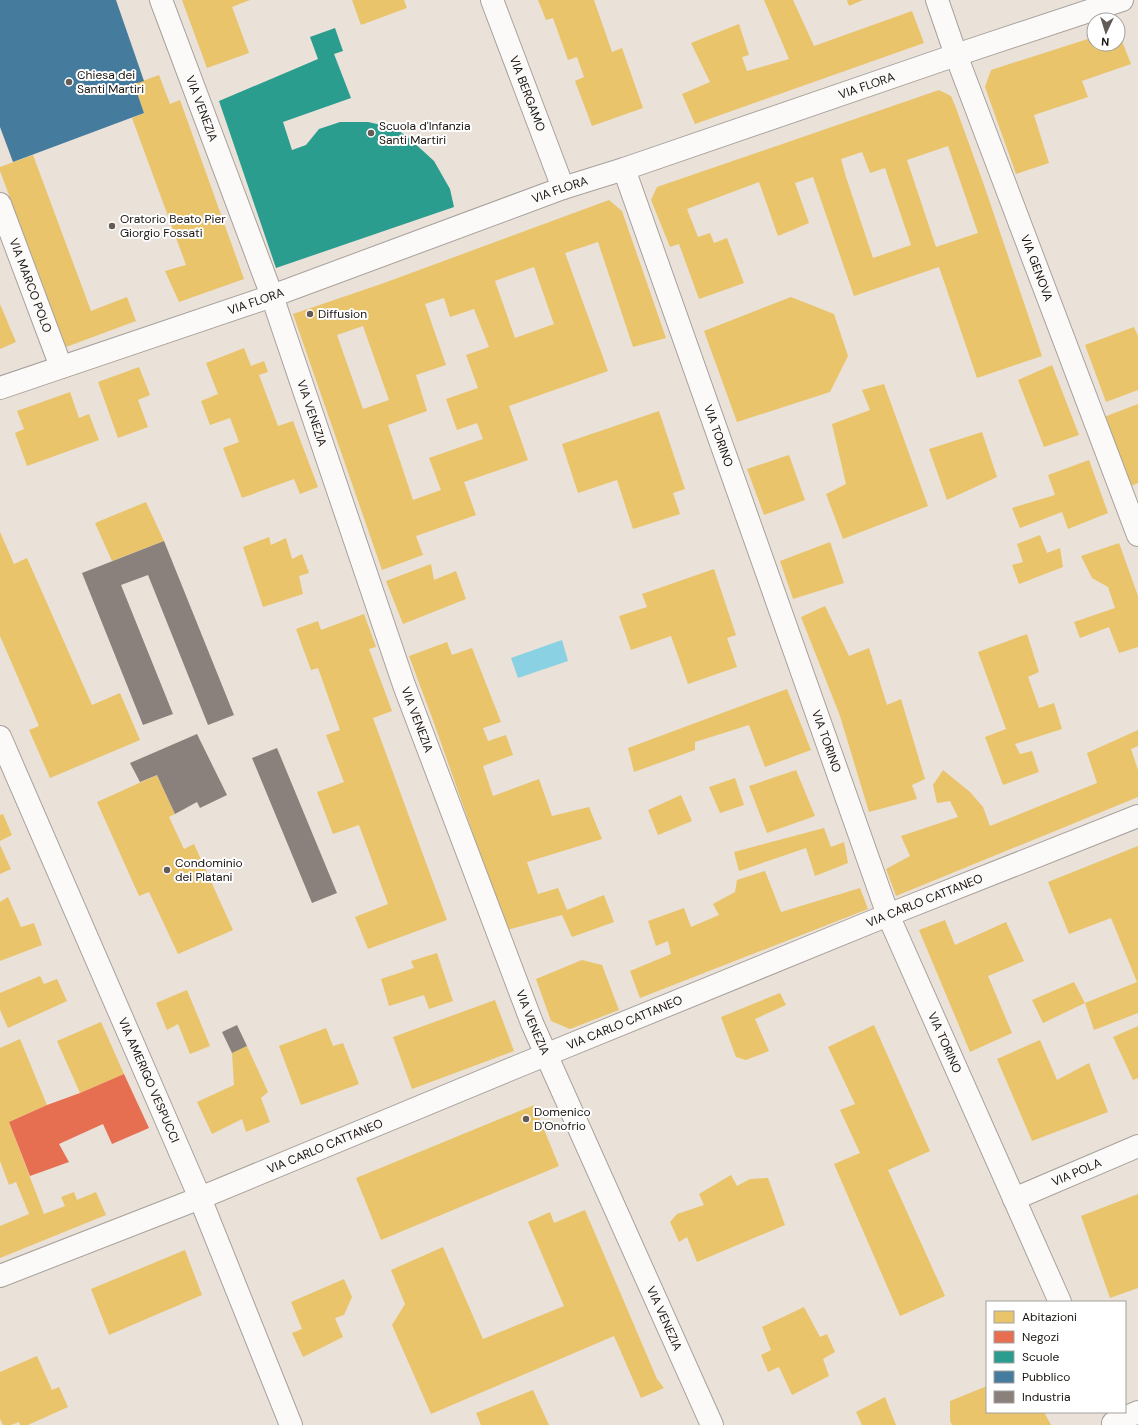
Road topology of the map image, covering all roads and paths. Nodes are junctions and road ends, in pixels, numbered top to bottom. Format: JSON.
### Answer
{"nodes":[{"id":1,"x":161,"y":0,"type":"edge"},
{"id":2,"x":492,"y":0,"type":"edge"},
{"id":3,"x":937,"y":0,"type":"edge"},
{"id":4,"x":1122,"y":0,"type":"edge"},
{"id":5,"x":956,"y":55,"type":"junction"},
{"id":6,"x":624,"y":169,"type":"junction"},
{"id":7,"x":563,"y":188,"type":"junction"},
{"id":8,"x":0,"y":204,"type":"edge"},
{"id":9,"x":272,"y":296,"type":"junction"},
{"id":10,"x":61,"y":367,"type":"junction"},
{"id":11,"x":0,"y":388,"type":"edge"},
{"id":12,"x":1138,"y":535,"type":"edge"},
{"id":13,"x":0,"y":738,"type":"edge"},
{"id":14,"x":1138,"y":816,"type":"edge"},
{"id":15,"x":888,"y":915,"type":"junction"},
{"id":16,"x":546,"y":1055,"type":"junction"},
{"id":17,"x":1138,"y":1146,"type":"edge"},
{"id":18,"x":200,"y":1198,"type":"junction"},
{"id":19,"x":1014,"y":1198,"type":"junction"},
{"id":20,"x":0,"y":1276,"type":"edge"},
{"id":21,"x":1060,"y":1301,"type":"edge"},
{"id":22,"x":1138,"y":1412,"type":"edge"},
{"id":23,"x":1111,"y":1420,"type":"edge"},
{"id":24,"x":291,"y":1425,"type":"edge"},
{"id":25,"x":712,"y":1425,"type":"edge"}],
"edges":[{"from":1,"to":9,"type":"street","name":"VIA VENEZIA"},
{"from":2,"to":7,"type":"street","name":"VIA BERGAMO"},
{"from":3,"to":5,"type":"street","name":"VIA GENOVA"},
{"from":4,"to":5,"type":"street","name":"VIA FLORA"},
{"from":5,"to":6,"type":"street","name":"VIA FLORA"},
{"from":5,"to":12,"type":"street","name":"VIA GENOVA"},
{"from":6,"to":7,"type":"street","name":"VIA FLORA"},
{"from":6,"to":15,"type":"street","name":"VIA TORINO"},
{"from":7,"to":9,"type":"street","name":"VIA FLORA"},
{"from":8,"to":10,"type":"street","name":"VIA MARCO POLO"},
{"from":9,"to":10,"type":"street","name":"VIA FLORA"},
{"from":9,"to":16,"type":"street","name":"VIA VENEZIA"},
{"from":10,"to":11,"type":"street","name":"VIA FLORA"},
{"from":13,"to":18,"type":"street","name":"VIA AMERIGO VESPUCCI"},
{"from":14,"to":15,"type":"street","name":"VIA CARLO CATTANEO"},
{"from":15,"to":16,"type":"street","name":"VIA CARLO CATTANEO"},
{"from":15,"to":19,"type":"street","name":"VIA TORINO"},
{"from":16,"to":18,"type":"street","name":"VIA CARLO CATTANEO"},
{"from":16,"to":25,"type":"street","name":"VIA VENEZIA"},
{"from":17,"to":19,"type":"street","name":"VIA POLA"},
{"from":18,"to":20,"type":"street","name":"VIA CARLO CATTANEO"},
{"from":18,"to":24,"type":"street","name":"VIA AMERIGO VESPUCCI"},
{"from":19,"to":21,"type":"street","name":"VIA TORINO"},
{"from":22,"to":23,"type":"street"}]}
